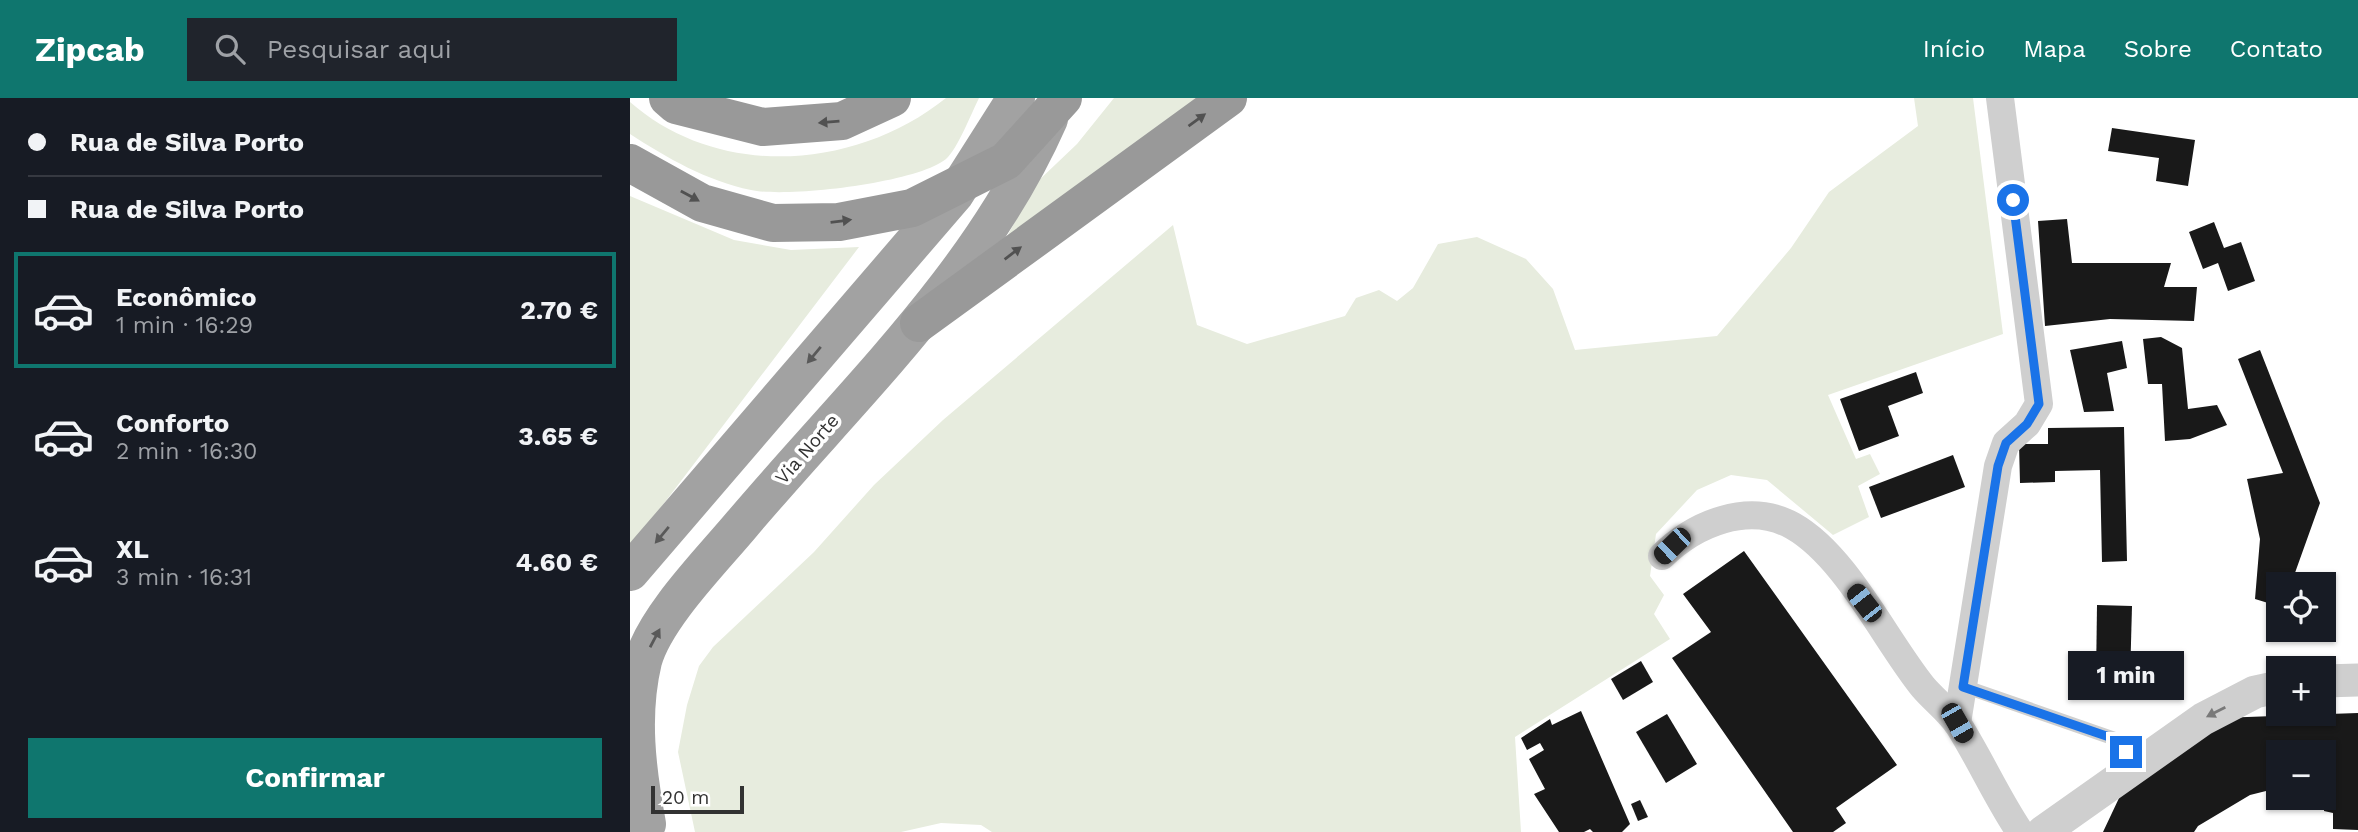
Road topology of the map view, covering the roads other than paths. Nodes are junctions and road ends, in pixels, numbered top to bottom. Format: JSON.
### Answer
{"nodes":[{"id":1,"x":668,"y":98,"type":"edge"},
{"id":2,"x":892,"y":98,"type":"edge"},
{"id":3,"x":1016,"y":98,"type":"edge"},
{"id":4,"x":1058,"y":98,"type":"edge"},
{"id":5,"x":1063,"y":98,"type":"edge"},
{"id":6,"x":1228,"y":98,"type":"edge"},
{"id":7,"x":2000,"y":98,"type":"edge"},
{"id":8,"x":630,"y":163,"type":"edge"},
{"id":9,"x":919,"y":323,"type":"junction"},
{"id":10,"x":1662,"y":556,"type":"dead end"},
{"id":11,"x":630,"y":572,"type":"edge"},
{"id":12,"x":2358,"y":680,"type":"edge"},
{"id":13,"x":2336,"y":681,"type":"edge"},
{"id":14,"x":1963,"y":687,"type":"junction"},
{"id":15,"x":2266,"y":690,"type":"edge"},
{"id":16,"x":1957,"y":723,"type":"junction"},
{"id":17,"x":2137,"y":766,"type":"junction"},
{"id":18,"x":647,"y":824,"type":"dead end"},
{"id":19,"x":2020,"y":832,"type":"edge"},
{"id":20,"x":2043,"y":832,"type":"edge"}],
"edges":[{"from":2,"to":1,"type":"highway","one_way":true},
{"from":3,"to":11,"type":"highway","one_way":true},
{"from":4,"to":9,"type":"highway","name":"Via Norte"},
{"from":8,"to":5,"type":"highway","one_way":true},
{"from":9,"to":6,"type":"highway","one_way":true},
{"from":7,"to":14,"type":"street"},
{"from":18,"to":9,"type":"highway","name":"Via Norte","one_way":true},
{"from":10,"to":16,"type":"street"},
{"from":12,"to":13,"type":"street"},
{"from":14,"to":16,"type":"street"},
{"from":14,"to":17,"type":"lane"},
{"from":15,"to":17,"type":"street","one_way":true},
{"from":16,"to":19,"type":"street"},
{"from":17,"to":20,"type":"street"}]}
